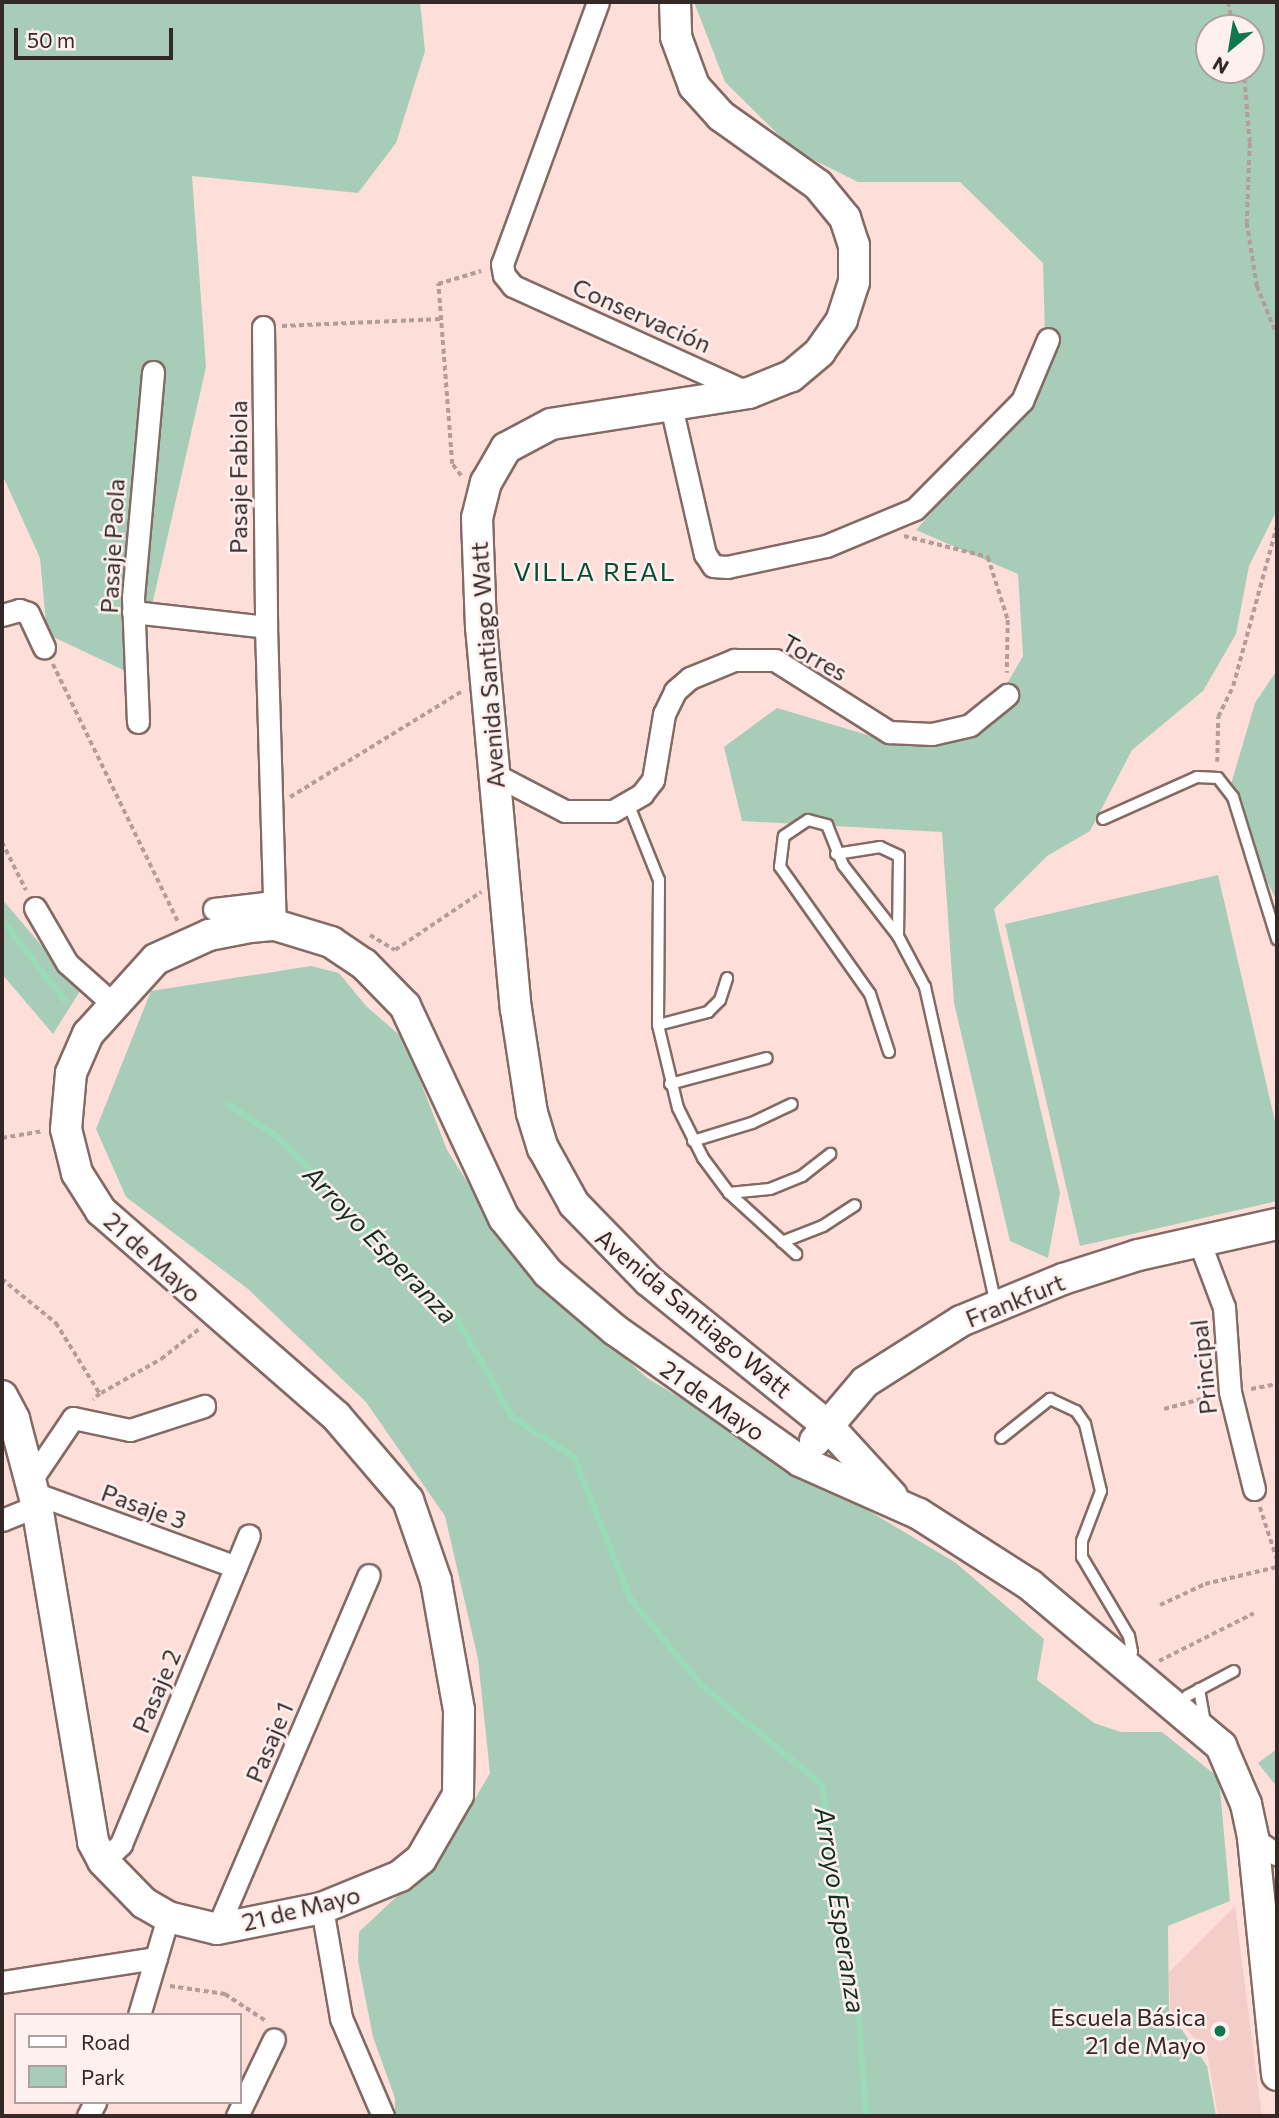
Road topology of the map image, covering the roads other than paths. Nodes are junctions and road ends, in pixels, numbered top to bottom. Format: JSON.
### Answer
{"nodes":[{"id":1,"x":598,"y":2,"type":"edge"},
{"id":2,"x":675,"y":2,"type":"edge"},
{"id":3,"x":263,"y":327,"type":"road end"},
{"id":4,"x":1048,"y":339,"type":"dead end"},
{"id":5,"x":153,"y":372,"type":"dead end"},
{"id":6,"x":749,"y":393,"type":"junction"},
{"id":7,"x":671,"y":406,"type":"junction"},
{"id":8,"x":133,"y":612,"type":"junction"},
{"id":9,"x":2,"y":615,"type":"edge"},
{"id":10,"x":266,"y":627,"type":"junction"},
{"id":11,"x":44,"y":647,"type":"road end"},
{"id":12,"x":1007,"y":695,"type":"road end"},
{"id":13,"x":138,"y":722,"type":"dead end"},
{"id":14,"x":494,"y":774,"type":"junction"},
{"id":15,"x":543,"y":803,"type":"junction"},
{"id":16,"x":628,"y":803,"type":"junction"},
{"id":17,"x":498,"y":809,"type":"junction"},
{"id":18,"x":1103,"y":819,"type":"dead end"},
{"id":19,"x":836,"y":854,"type":"junction"},
{"id":20,"x":34,"y":908,"type":"road end"},
{"id":21,"x":214,"y":909,"type":"dead end"},
{"id":22,"x":274,"y":914,"type":"junction"},
{"id":23,"x":898,"y":936,"type":"junction"},
{"id":24,"x":1277,"y":939,"type":"edge"},
{"id":25,"x":727,"y":978,"type":"dead end"},
{"id":26,"x":113,"y":1003,"type":"junction"},
{"id":27,"x":658,"y":1025,"type":"junction"},
{"id":28,"x":889,"y":1052,"type":"dead end"},
{"id":29,"x":767,"y":1058,"type":"dead end"},
{"id":30,"x":670,"y":1084,"type":"junction"},
{"id":31,"x":792,"y":1104,"type":"dead end"},
{"id":32,"x":694,"y":1141,"type":"junction"},
{"id":33,"x":830,"y":1154,"type":"dead end"},
{"id":34,"x":729,"y":1194,"type":"junction"},
{"id":35,"x":855,"y":1205,"type":"dead end"},
{"id":36,"x":1277,"y":1224,"type":"edge"},
{"id":37,"x":1199,"y":1241,"type":"junction"},
{"id":38,"x":782,"y":1242,"type":"junction"},
{"id":39,"x":796,"y":1254,"type":"dead end"},
{"id":40,"x":996,"y":1305,"type":"junction"},
{"id":41,"x":204,"y":1406,"type":"dead end"},
{"id":42,"x":6,"y":1414,"type":"edge"},
{"id":43,"x":827,"y":1424,"type":"junction"},
{"id":44,"x":1001,"y":1438,"type":"dead end"},
{"id":45,"x":800,"y":1461,"type":"junction"},
{"id":46,"x":1254,"y":1489,"type":"road end"},
{"id":47,"x":34,"y":1493,"type":"junction"},
{"id":48,"x":898,"y":1504,"type":"junction"},
{"id":49,"x":2,"y":1520,"type":"edge"},
{"id":50,"x":249,"y":1535,"type":"dead end"},
{"id":51,"x":236,"y":1567,"type":"junction"},
{"id":52,"x":369,"y":1575,"type":"dead end"},
{"id":53,"x":1131,"y":1670,"type":"junction"},
{"id":54,"x":1234,"y":1671,"type":"dead end"},
{"id":55,"x":1199,"y":1689,"type":"junction"},
{"id":56,"x":1187,"y":1696,"type":"dead end"},
{"id":57,"x":1205,"y":1730,"type":"junction"},
{"id":58,"x":1265,"y":1846,"type":"edge"},
{"id":59,"x":103,"y":1861,"type":"junction"},
{"id":60,"x":322,"y":1908,"type":"junction"},
{"id":61,"x":168,"y":1917,"type":"junction"},
{"id":62,"x":217,"y":1929,"type":"junction"},
{"id":63,"x":156,"y":1958,"type":"junction"},
{"id":64,"x":2,"y":1982,"type":"edge"},
{"id":65,"x":140,"y":2013,"type":"edge"},
{"id":66,"x":1275,"y":2023,"type":"edge"},
{"id":67,"x":274,"y":2039,"type":"road end"},
{"id":68,"x":1277,"y":2075,"type":"edge"},
{"id":69,"x":237,"y":2116,"type":"edge"},
{"id":70,"x":383,"y":2116,"type":"edge"}],
"edges":[{"from":1,"to":6,"type":"street","name":"Conservación"},
{"from":2,"to":6,"type":"street","name":"Avenida Santiago Watt"},
{"from":3,"to":10,"type":"street","name":"Pasaje Fabiola"},
{"from":4,"to":7,"type":"street"},
{"from":5,"to":8,"type":"street","name":"Pasaje Paola"},
{"from":6,"to":7,"type":"street","name":"Avenida Santiago Watt"},
{"from":7,"to":14,"type":"street","name":"Avenida Santiago Watt"},
{"from":8,"to":10,"type":"street"},
{"from":8,"to":13,"type":"street","name":"Pasaje Paola"},
{"from":9,"to":11,"type":"street"},
{"from":10,"to":22,"type":"street","name":"Pasaje Fabiola"},
{"from":12,"to":16,"type":"street","name":"Torres"},
{"from":14,"to":15,"type":"street","name":"Torres"},
{"from":14,"to":17,"type":"street","name":"Avenida Santiago Watt"},
{"from":15,"to":16,"type":"street","name":"Torres"},
{"from":15,"to":17,"type":"street","name":"Torres"},
{"from":16,"to":27,"type":"lane"},
{"from":17,"to":43,"type":"street","name":"Avenida Santiago Watt"},
{"from":18,"to":24,"type":"lane"},
{"from":19,"to":23,"type":"lane"},
{"from":19,"to":23,"type":"lane"},
{"from":19,"to":28,"type":"lane"},
{"from":20,"to":26,"type":"street"},
{"from":21,"to":22,"type":"street","name":"21 de Mayo"},
{"from":22,"to":26,"type":"street","name":"21 de Mayo"},
{"from":22,"to":45,"type":"street","name":"21 de Mayo"},
{"from":23,"to":40,"type":"lane"},
{"from":25,"to":27,"type":"lane"},
{"from":26,"to":60,"type":"street","name":"21 de Mayo"},
{"from":27,"to":30,"type":"lane"},
{"from":29,"to":30,"type":"lane"},
{"from":30,"to":32,"type":"lane"},
{"from":31,"to":32,"type":"lane"},
{"from":32,"to":34,"type":"lane"},
{"from":33,"to":34,"type":"lane"},
{"from":34,"to":38,"type":"lane"},
{"from":35,"to":38,"type":"lane"},
{"from":36,"to":37,"type":"street","name":"Frankfurt"},
{"from":37,"to":40,"type":"street","name":"Frankfurt"},
{"from":37,"to":46,"type":"street","name":"Principal"},
{"from":38,"to":39,"type":"lane"},
{"from":40,"to":43,"type":"street","name":"Frankfurt"},
{"from":41,"to":47,"type":"street"},
{"from":42,"to":47,"type":"street","name":"21 de Mayo"},
{"from":43,"to":45,"type":"street","name":"Frankfurt"},
{"from":43,"to":48,"type":"street","name":"Avenida Santiago Watt"},
{"from":44,"to":53,"type":"lane"},
{"from":45,"to":48,"type":"street","name":"21 de Mayo"},
{"from":47,"to":49,"type":"street"},
{"from":47,"to":51,"type":"street","name":"Pasaje 3"},
{"from":47,"to":59,"type":"street","name":"21 de Mayo"},
{"from":48,"to":53,"type":"street","name":"21 de Mayo"},
{"from":50,"to":51,"type":"street","name":"Pasaje 2"},
{"from":51,"to":59,"type":"street","name":"Pasaje 2"},
{"from":52,"to":62,"type":"street","name":"Pasaje 1"},
{"from":53,"to":57,"type":"street","name":"21 de Mayo"},
{"from":54,"to":55,"type":"lane"},
{"from":55,"to":56,"type":"lane"},
{"from":55,"to":57,"type":"lane"},
{"from":57,"to":58,"type":"street","name":"21 de Mayo"},
{"from":58,"to":66,"type":"street","name":"21 de Mayo"},
{"from":59,"to":61,"type":"street","name":"21 de Mayo"},
{"from":60,"to":62,"type":"street","name":"21 de Mayo"},
{"from":60,"to":70,"type":"street"},
{"from":61,"to":62,"type":"street","name":"21 de Mayo"},
{"from":61,"to":63,"type":"street"},
{"from":63,"to":64,"type":"street"},
{"from":63,"to":65,"type":"street"},
{"from":66,"to":68,"type":"street","name":"21 de Mayo"},
{"from":67,"to":69,"type":"street"}]}
